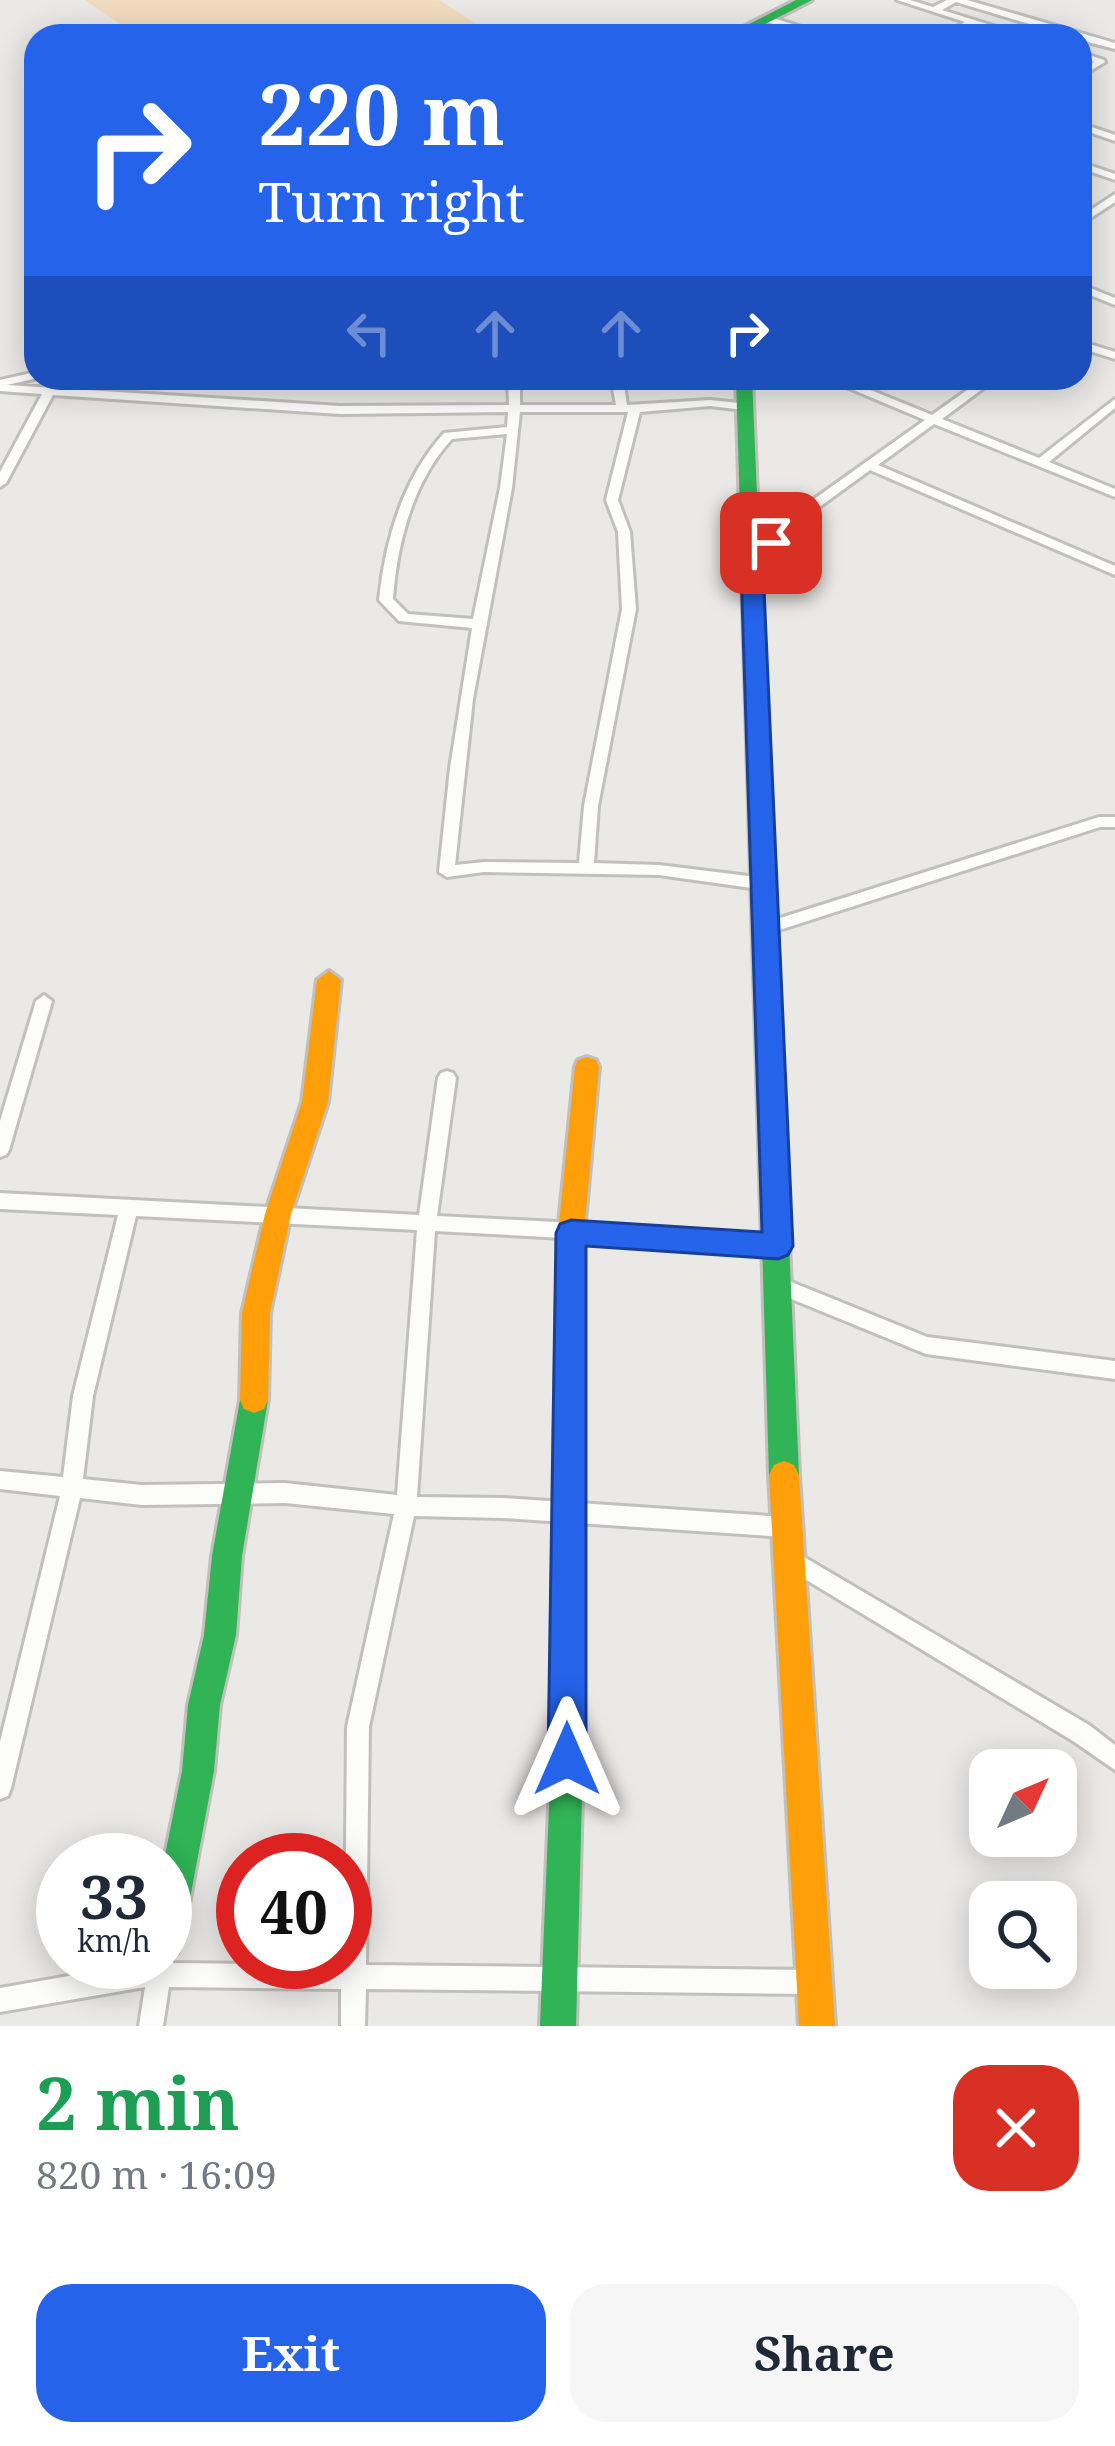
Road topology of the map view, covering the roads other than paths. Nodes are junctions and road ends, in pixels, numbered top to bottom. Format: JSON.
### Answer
{"nodes":[{"id":1,"x":805,"y":0,"type":"edge"},
{"id":2,"x":901,"y":0,"type":"edge"},
{"id":3,"x":956,"y":0,"type":"edge"},
{"id":4,"x":934,"y":10,"type":"junction"},
{"id":5,"x":767,"y":19,"type":"junction"},
{"id":6,"x":974,"y":21,"type":"junction"},
{"id":7,"x":757,"y":24,"type":"edge"},
{"id":8,"x":783,"y":24,"type":"edge"},
{"id":9,"x":968,"y":24,"type":"edge"},
{"id":10,"x":984,"y":24,"type":"edge"},
{"id":11,"x":1038,"y":24,"type":"edge"},
{"id":12,"x":33,"y":390,"type":"edge"},
{"id":13,"x":515,"y":390,"type":"edge"},
{"id":14,"x":621,"y":390,"type":"edge"},
{"id":15,"x":744,"y":390,"type":"edge"},
{"id":16,"x":859,"y":390,"type":"edge"},
{"id":17,"x":975,"y":390,"type":"edge"},
{"id":18,"x":49,"y":392,"type":"junction"},
{"id":19,"x":1115,"y":402,"type":"edge"},
{"id":20,"x":745,"y":406,"type":"junction"},
{"id":21,"x":628,"y":408,"type":"junction"},
{"id":22,"x":516,"y":409,"type":"junction"},
{"id":23,"x":1100,"y":415,"type":"junction"},
{"id":24,"x":1115,"y":420,"type":"edge"},
{"id":25,"x":932,"y":422,"type":"junction"},
{"id":26,"x":513,"y":430,"type":"junction"},
{"id":27,"x":1041,"y":462,"type":"junction"},
{"id":28,"x":871,"y":466,"type":"junction"},
{"id":29,"x":0,"y":483,"type":"edge"},
{"id":30,"x":1115,"y":493,"type":"edge"},
{"id":31,"x":752,"y":566,"type":"junction"},
{"id":32,"x":1115,"y":571,"type":"edge"},
{"id":33,"x":479,"y":624,"type":"junction"},
{"id":34,"x":1115,"y":822,"type":"edge"},
{"id":35,"x":586,"y":870,"type":"junction"},
{"id":36,"x":766,"y":884,"type":"junction"},
{"id":37,"x":767,"y":928,"type":"junction"},
{"id":38,"x":329,"y":980,"type":"dead end"},
{"id":39,"x":44,"y":1001,"type":"dead end"},
{"id":40,"x":587,"y":1067,"type":"dead end"},
{"id":41,"x":447,"y":1078,"type":"dead end"},
{"id":42,"x":0,"y":1150,"type":"edge"},
{"id":43,"x":0,"y":1201,"type":"edge"},
{"id":44,"x":129,"y":1208,"type":"junction"},
{"id":45,"x":278,"y":1214,"type":"junction"},
{"id":46,"x":427,"y":1222,"type":"junction"},
{"id":47,"x":571,"y":1233,"type":"junction"},
{"id":48,"x":778,"y":1246,"type":"junction"},
{"id":49,"x":778,"y":1285,"type":"junction"},
{"id":50,"x":1115,"y":1370,"type":"edge"},
{"id":51,"x":0,"y":1480,"type":"edge"},
{"id":52,"x":72,"y":1489,"type":"junction"},
{"id":53,"x":237,"y":1494,"type":"junction"},
{"id":54,"x":406,"y":1507,"type":"junction"},
{"id":55,"x":567,"y":1513,"type":"junction"},
{"id":56,"x":786,"y":1527,"type":"junction"},
{"id":57,"x":787,"y":1557,"type":"junction"},
{"id":58,"x":1115,"y":1759,"type":"edge"},
{"id":59,"x":0,"y":1788,"type":"edge"},
{"id":60,"x":186,"y":1833,"type":"edge"},
{"id":61,"x":358,"y":1833,"type":"edge"},
{"id":62,"x":372,"y":1976,"type":"edge"},
{"id":63,"x":560,"y":1980,"type":"junction"},
{"id":64,"x":814,"y":1982,"type":"junction"},
{"id":65,"x":57,"y":1989,"type":"edge"},
{"id":66,"x":157,"y":1989,"type":"edge"},
{"id":67,"x":356,"y":1989,"type":"edge"},
{"id":68,"x":0,"y":2000,"type":"edge"},
{"id":69,"x":152,"y":2026,"type":"edge"},
{"id":70,"x":353,"y":2026,"type":"edge"},
{"id":71,"x":558,"y":2026,"type":"edge"},
{"id":72,"x":817,"y":2026,"type":"edge"}],
"edges":[{"from":1,"to":5,"type":"street"},
{"from":2,"to":4,"type":"street"},
{"from":3,"to":4,"type":"street"},
{"from":3,"to":11,"type":"street"},
{"from":4,"to":6,"type":"street"},
{"from":5,"to":7,"type":"street"},
{"from":5,"to":8,"type":"street"},
{"from":6,"to":9,"type":"street"},
{"from":6,"to":10,"type":"street"},
{"from":12,"to":18,"type":"street"},
{"from":13,"to":22,"type":"street"},
{"from":14,"to":21,"type":"street"},
{"from":15,"to":20,"type":"street"},
{"from":16,"to":25,"type":"street"},
{"from":17,"to":25,"type":"street"},
{"from":18,"to":22,"type":"street"},
{"from":18,"to":29,"type":"street"},
{"from":19,"to":23,"type":"street"},
{"from":20,"to":21,"type":"street"},
{"from":20,"to":31,"type":"street"},
{"from":21,"to":22,"type":"street"},
{"from":21,"to":35,"type":"street"},
{"from":22,"to":26,"type":"street"},
{"from":23,"to":24,"type":"street"},
{"from":23,"to":27,"type":"street"},
{"from":25,"to":27,"type":"street"},
{"from":25,"to":28,"type":"street"},
{"from":26,"to":33,"type":"street"},
{"from":26,"to":33,"type":"street"},
{"from":27,"to":30,"type":"street"},
{"from":28,"to":31,"type":"street"},
{"from":28,"to":32,"type":"street"},
{"from":31,"to":36,"type":"street"},
{"from":33,"to":35,"type":"street"},
{"from":34,"to":37,"type":"street"},
{"from":35,"to":36,"type":"street"},
{"from":36,"to":37,"type":"street"},
{"from":37,"to":48,"type":"street"},
{"from":38,"to":45,"type":"street"},
{"from":39,"to":42,"type":"street"},
{"from":40,"to":47,"type":"street"},
{"from":41,"to":46,"type":"street"},
{"from":43,"to":44,"type":"street"},
{"from":44,"to":45,"type":"street"},
{"from":44,"to":52,"type":"street"},
{"from":45,"to":46,"type":"street"},
{"from":45,"to":53,"type":"street"},
{"from":46,"to":47,"type":"street"},
{"from":46,"to":54,"type":"street"},
{"from":47,"to":48,"type":"street"},
{"from":47,"to":55,"type":"street"},
{"from":48,"to":49,"type":"street"},
{"from":49,"to":50,"type":"street"},
{"from":49,"to":56,"type":"street"},
{"from":51,"to":52,"type":"street"},
{"from":52,"to":53,"type":"street"},
{"from":52,"to":59,"type":"street"},
{"from":53,"to":54,"type":"street"},
{"from":53,"to":60,"type":"street"},
{"from":54,"to":55,"type":"street"},
{"from":54,"to":61,"type":"street"},
{"from":55,"to":56,"type":"street"},
{"from":55,"to":63,"type":"street"},
{"from":56,"to":57,"type":"street"},
{"from":57,"to":58,"type":"street"},
{"from":57,"to":64,"type":"street"},
{"from":62,"to":63,"type":"street"},
{"from":63,"to":64,"type":"street"},
{"from":63,"to":71,"type":"street"},
{"from":64,"to":72,"type":"street"},
{"from":65,"to":68,"type":"street"},
{"from":66,"to":69,"type":"street"},
{"from":67,"to":70,"type":"street"}]}
